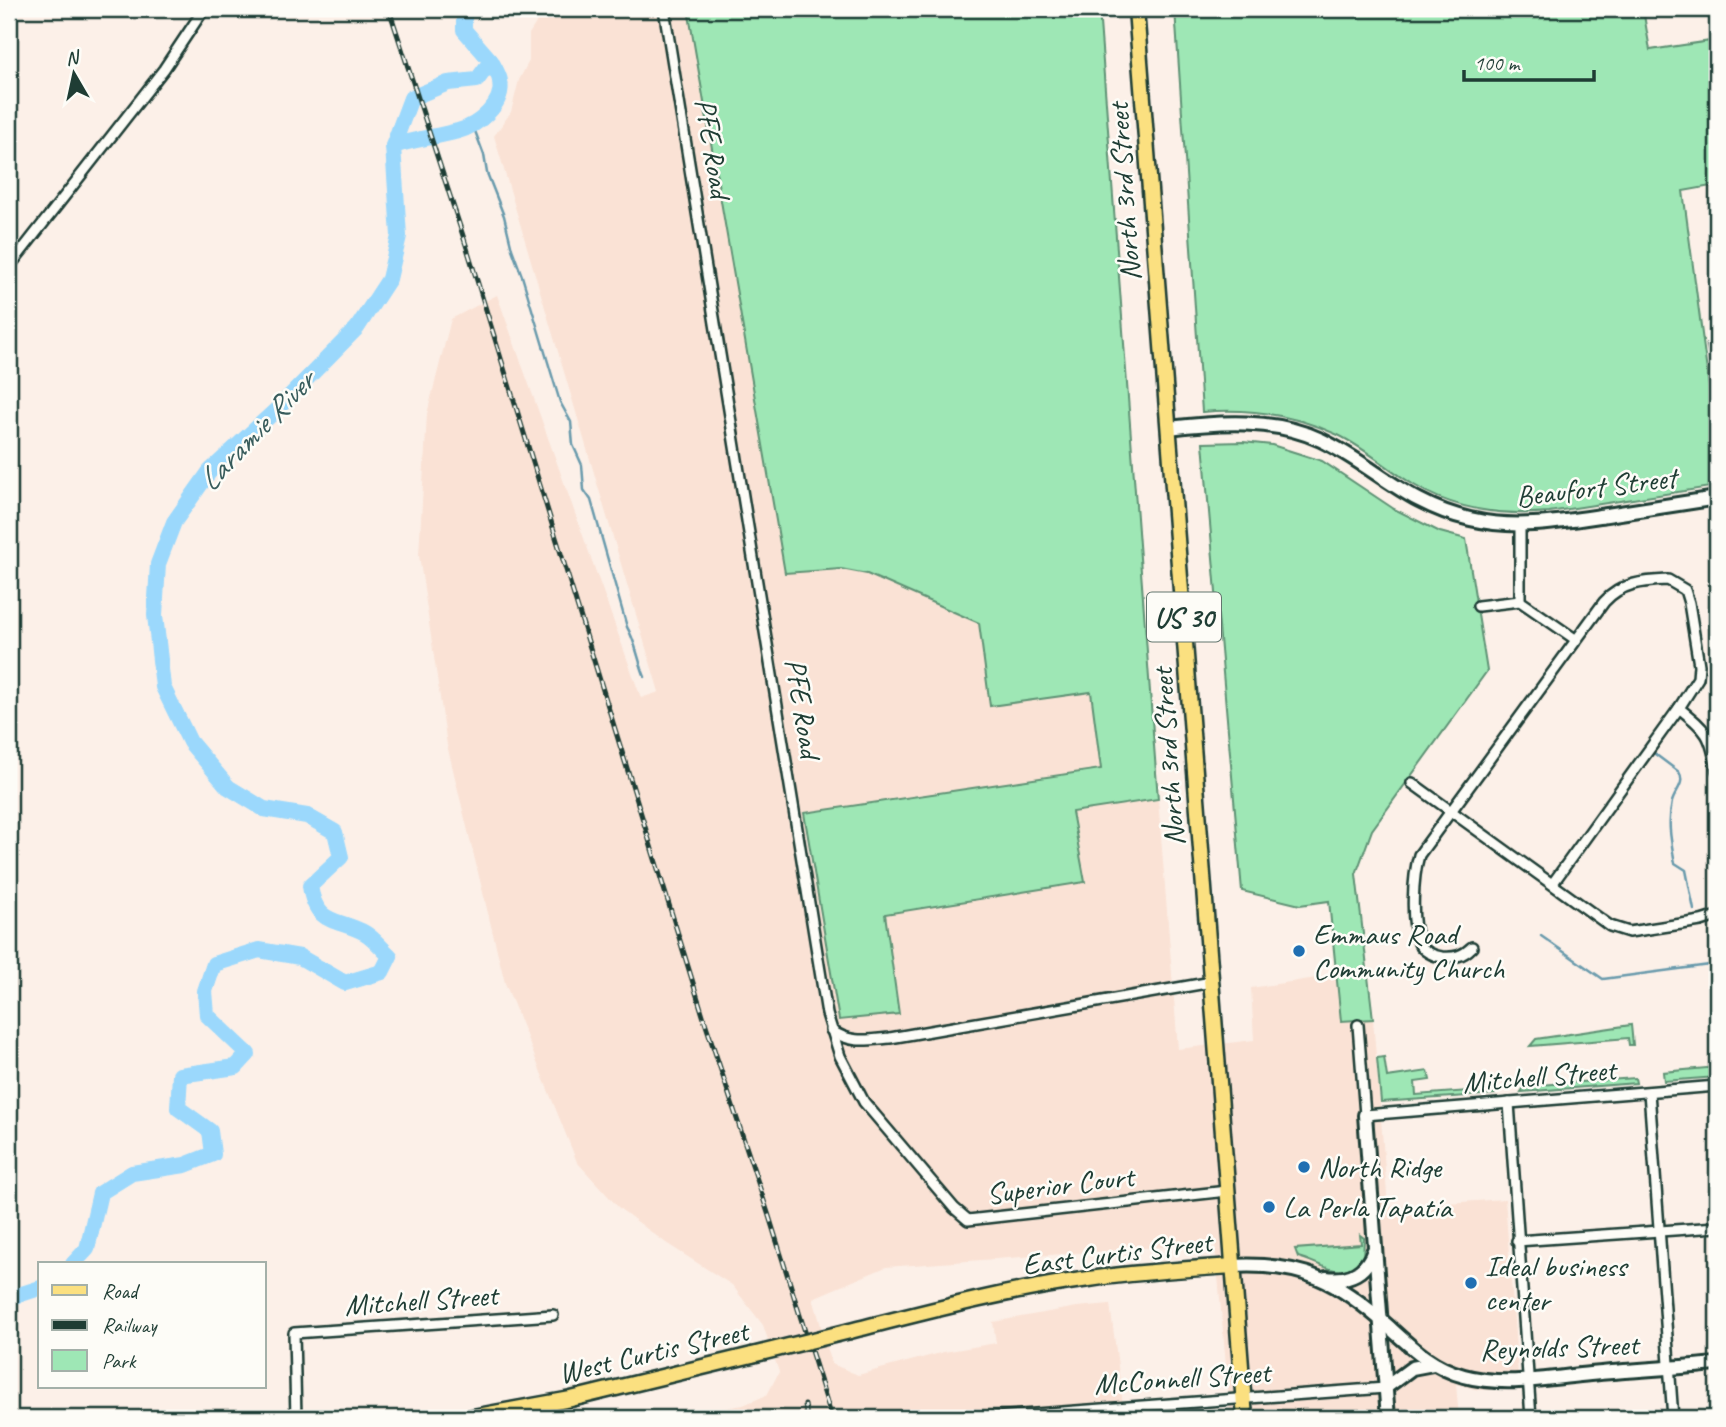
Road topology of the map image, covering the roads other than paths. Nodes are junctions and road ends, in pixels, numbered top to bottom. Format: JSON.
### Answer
{"nodes":[{"id":1,"x":204,"y":9,"type":"edge"},
{"id":2,"x":664,"y":9,"type":"edge"},
{"id":3,"x":1136,"y":9,"type":"edge"},
{"id":4,"x":9,"y":267,"type":"edge"},
{"id":5,"x":1715,"y":345,"type":"edge"},
{"id":6,"x":1717,"y":370,"type":"edge"},
{"id":7,"x":1169,"y":428,"type":"junction"},
{"id":8,"x":1717,"y":498,"type":"edge"},
{"id":9,"x":1520,"y":526,"type":"junction"},
{"id":10,"x":1520,"y":601,"type":"junction"},
{"id":11,"x":1478,"y":606,"type":"dead end"},
{"id":12,"x":1575,"y":639,"type":"junction"},
{"id":13,"x":1679,"y":708,"type":"junction"},
{"id":14,"x":1717,"y":771,"type":"edge"},
{"id":15,"x":1412,"y":783,"type":"dead end"},
{"id":16,"x":1451,"y":811,"type":"junction"},
{"id":17,"x":1553,"y":883,"type":"junction"},
{"id":18,"x":1717,"y":916,"type":"edge"},
{"id":19,"x":1472,"y":947,"type":"dead end"},
{"id":20,"x":1212,"y":982,"type":"junction"},
{"id":21,"x":1358,"y":1025,"type":"dead end"},
{"id":22,"x":831,"y":1030,"type":"junction"},
{"id":23,"x":1717,"y":1086,"type":"edge"},
{"id":24,"x":1649,"y":1092,"type":"junction"},
{"id":25,"x":1509,"y":1103,"type":"junction"},
{"id":26,"x":1366,"y":1115,"type":"junction"},
{"id":27,"x":1227,"y":1191,"type":"junction"},
{"id":28,"x":1717,"y":1227,"type":"edge"},
{"id":29,"x":1659,"y":1232,"type":"junction"},
{"id":30,"x":1517,"y":1241,"type":"junction"},
{"id":31,"x":1375,"y":1247,"type":"junction"},
{"id":32,"x":1232,"y":1266,"type":"junction"},
{"id":33,"x":1318,"y":1277,"type":"junction"},
{"id":34,"x":552,"y":1315,"type":"dead end"},
{"id":35,"x":1380,"y":1319,"type":"junction"},
{"id":36,"x":850,"y":1331,"type":"joint"},
{"id":37,"x":1433,"y":1364,"type":"junction"},
{"id":38,"x":1717,"y":1364,"type":"edge"},
{"id":39,"x":1669,"y":1368,"type":"junction"},
{"id":40,"x":1527,"y":1380,"type":"junction"},
{"id":41,"x":1385,"y":1388,"type":"junction"},
{"id":42,"x":1243,"y":1398,"type":"junction"},
{"id":43,"x":1102,"y":1413,"type":"edge"},
{"id":44,"x":296,"y":1418,"type":"edge"},
{"id":45,"x":467,"y":1418,"type":"edge"},
{"id":46,"x":982,"y":1418,"type":"edge"},
{"id":47,"x":1245,"y":1418,"type":"edge"},
{"id":48,"x":1388,"y":1418,"type":"edge"},
{"id":49,"x":1531,"y":1418,"type":"edge"},
{"id":50,"x":1673,"y":1418,"type":"edge"}],
"edges":[{"from":1,"to":4,"type":"street"},
{"from":2,"to":22,"type":"street","name":"PFE Road"},
{"from":3,"to":7,"type":"main road","name":"North 3rd Street","number":"US 30"},
{"from":5,"to":6,"type":"street"},
{"from":7,"to":9,"type":"street","name":"Beaufort Street"},
{"from":7,"to":20,"type":"main road","name":"North 3rd Street","number":"US 30"},
{"from":8,"to":9,"type":"street","name":"Beaufort Street"},
{"from":9,"to":10,"type":"street"},
{"from":10,"to":11,"type":"street"},
{"from":10,"to":12,"type":"street"},
{"from":12,"to":13,"type":"street"},
{"from":12,"to":16,"type":"street"},
{"from":13,"to":14,"type":"street"},
{"from":13,"to":17,"type":"street"},
{"from":15,"to":16,"type":"street"},
{"from":16,"to":17,"type":"street"},
{"from":16,"to":19,"type":"street"},
{"from":17,"to":18,"type":"street"},
{"from":20,"to":22,"type":"street"},
{"from":20,"to":27,"type":"main road","name":"North 3rd Street","number":"US 30"},
{"from":21,"to":26,"type":"street"},
{"from":22,"to":27,"type":"street","name":"Superior Court"},
{"from":23,"to":24,"type":"street","name":"Mitchell Street"},
{"from":24,"to":25,"type":"street","name":"Mitchell Street"},
{"from":24,"to":29,"type":"street"},
{"from":25,"to":26,"type":"street","name":"Mitchell Street"},
{"from":25,"to":30,"type":"street"},
{"from":26,"to":31,"type":"street"},
{"from":27,"to":32,"type":"main road","name":"North 3rd Street","number":"US 30"},
{"from":28,"to":29,"type":"street"},
{"from":29,"to":30,"type":"street"},
{"from":29,"to":39,"type":"street"},
{"from":30,"to":40,"type":"street"},
{"from":31,"to":33,"type":"street"},
{"from":31,"to":35,"type":"street"},
{"from":32,"to":33,"type":"street","name":"East Curtis Street"},
{"from":32,"to":36,"type":"main road","name":"East Curtis Street"},
{"from":32,"to":42,"type":"main road","name":"North 3rd Street"},
{"from":33,"to":35,"type":"street","name":"East Curtis Street"},
{"from":34,"to":44,"type":"street","name":"Mitchell Street"},
{"from":35,"to":37,"type":"street","name":"Reynolds Street"},
{"from":35,"to":41,"type":"street"},
{"from":36,"to":45,"type":"main road","name":"West Curtis Street","bridge":true},
{"from":37,"to":40,"type":"street","name":"Reynolds Street"},
{"from":37,"to":41,"type":"street"},
{"from":38,"to":39,"type":"street","name":"Reynolds Street"},
{"from":39,"to":40,"type":"street","name":"Reynolds Street"},
{"from":39,"to":50,"type":"street"},
{"from":40,"to":49,"type":"street"},
{"from":41,"to":42,"type":"street","name":"McConnell Street"},
{"from":41,"to":48,"type":"street"},
{"from":42,"to":43,"type":"street","name":"McConnell Street"},
{"from":42,"to":47,"type":"main road","name":"North 3rd Street"},
{"from":43,"to":46,"type":"street","name":"McConnell Street"}]}
